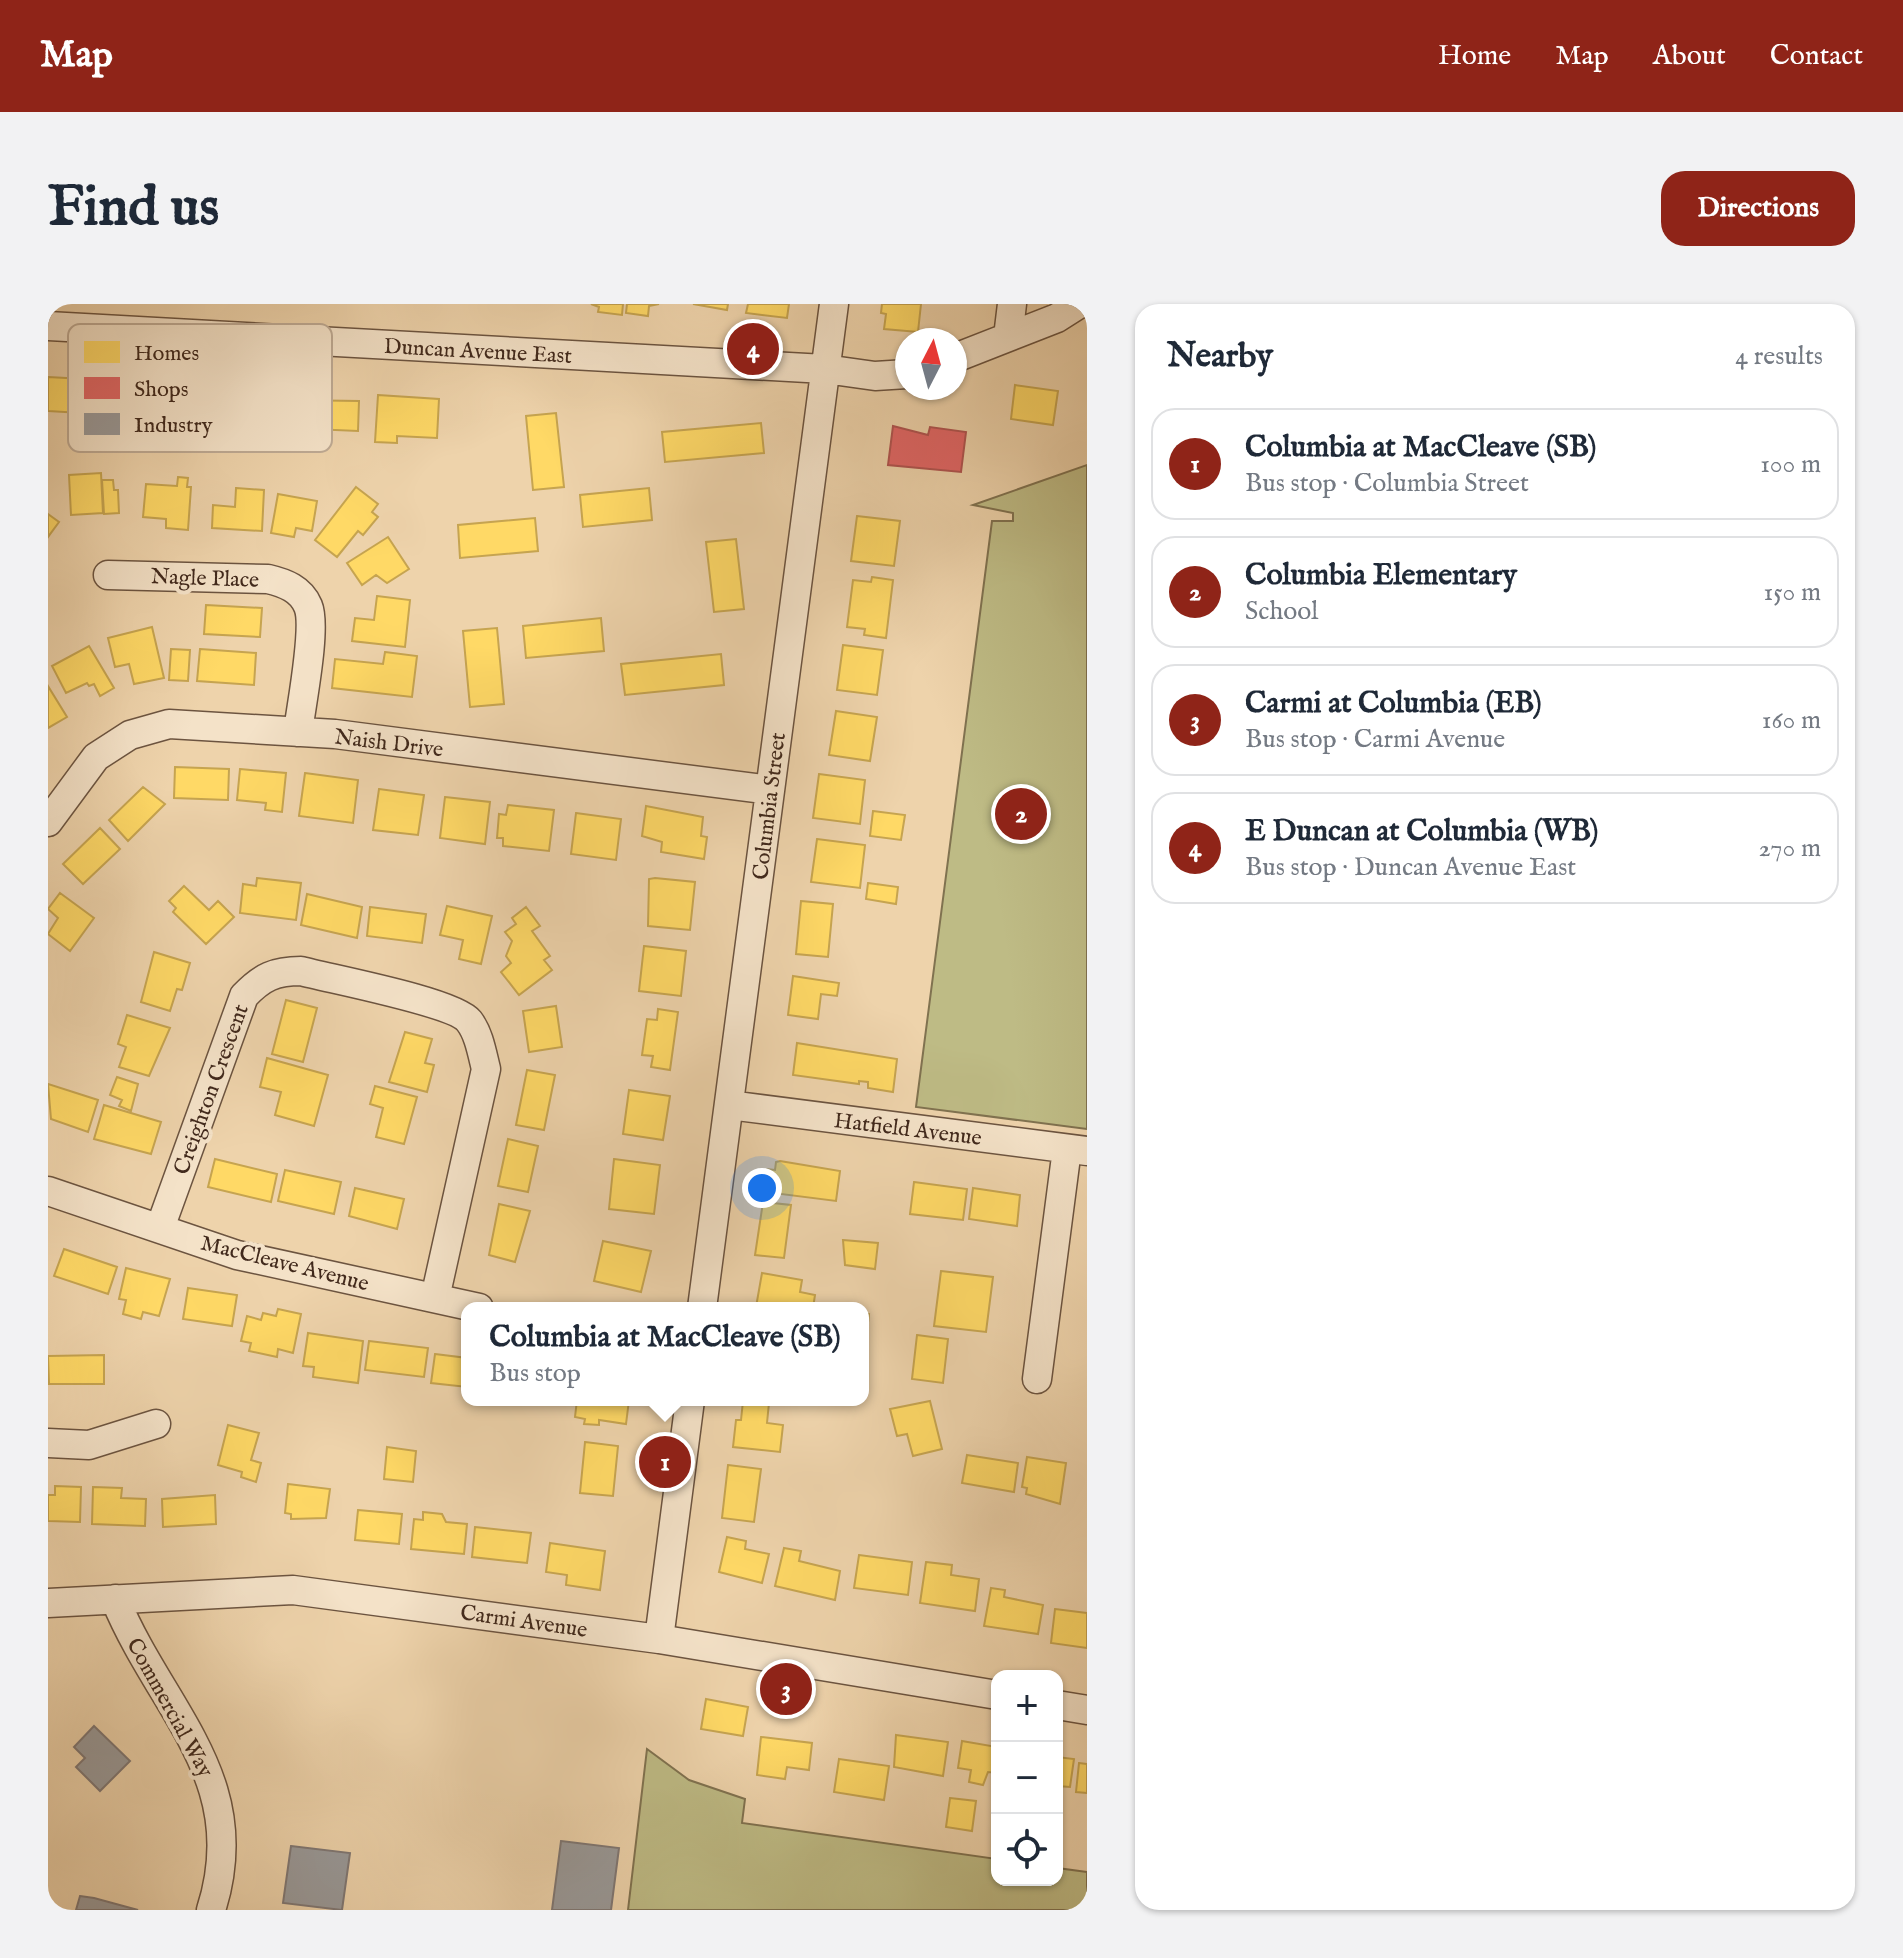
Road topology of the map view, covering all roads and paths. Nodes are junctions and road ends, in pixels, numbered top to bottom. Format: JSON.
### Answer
{"nodes":[{"id":1,"x":834,"y":304,"type":"edge"},
{"id":2,"x":1012,"y":304,"type":"edge"},
{"id":3,"x":1079,"y":304,"type":"edge"},
{"id":4,"x":48,"y":326,"type":"edge"},
{"id":5,"x":68,"y":327,"type":"edge"},
{"id":6,"x":1008,"y":337,"type":"junction"},
{"id":7,"x":332,"y":342,"type":"edge"},
{"id":8,"x":967,"y":353,"type":"edge"},
{"id":9,"x":825,"y":369,"type":"junction"},
{"id":10,"x":895,"y":375,"type":"edge"},
{"id":11,"x":108,"y":575,"type":"dead end"},
{"id":12,"x":298,"y":732,"type":"junction"},
{"id":13,"x":770,"y":790,"type":"junction"},
{"id":14,"x":48,"y":822,"type":"edge"},
{"id":15,"x":729,"y":1105,"type":"junction"},
{"id":16,"x":1077,"y":1150,"type":"edge"},
{"id":17,"x":48,"y":1191,"type":"edge"},
{"id":18,"x":160,"y":1228,"type":"junction"},
{"id":19,"x":435,"y":1298,"type":"junction"},
{"id":20,"x":703,"y":1302,"type":"edge"},
{"id":21,"x":461,"y":1304,"type":"edge"},
{"id":22,"x":1037,"y":1379,"type":"dead end"},
{"id":23,"x":689,"y":1406,"type":"edge"},
{"id":24,"x":156,"y":1424,"type":"dead end"},
{"id":25,"x":48,"y":1443,"type":"edge"},
{"id":26,"x":115,"y":1599,"type":"junction"},
{"id":27,"x":48,"y":1603,"type":"edge"},
{"id":28,"x":659,"y":1639,"type":"junction"},
{"id":29,"x":991,"y":1694,"type":"edge"},
{"id":30,"x":1063,"y":1706,"type":"edge"},
{"id":31,"x":1087,"y":1710,"type":"edge"},
{"id":32,"x":211,"y":1910,"type":"edge"}],
"edges":[{"from":1,"to":9,"type":"street","name":"Columbia Street"},
{"from":2,"to":6,"type":"street"},
{"from":3,"to":6,"type":"street"},
{"from":4,"to":5,"type":"street","name":"Duncan Avenue East"},
{"from":6,"to":8,"type":"street"},
{"from":7,"to":9,"type":"street","name":"Duncan Avenue East"},
{"from":9,"to":10,"type":"street","name":"Duncan Avenue East"},
{"from":9,"to":13,"type":"street","name":"Columbia Street"},
{"from":11,"to":12,"type":"street","name":"Nagle Place"},
{"from":12,"to":13,"type":"street","name":"Naish Drive"},
{"from":12,"to":14,"type":"street","name":"Naish Drive"},
{"from":13,"to":15,"type":"street","name":"Columbia Street"},
{"from":15,"to":16,"type":"street","name":"Hatfield Avenue"},
{"from":15,"to":20,"type":"street","name":"Columbia Street"},
{"from":16,"to":22,"type":"street"},
{"from":17,"to":18,"type":"street","name":"MacCleave Avenue"},
{"from":18,"to":19,"type":"street","name":"MacCleave Avenue"},
{"from":18,"to":19,"type":"street","name":"Creighton Crescent"},
{"from":19,"to":21,"type":"street","name":"MacCleave Avenue"},
{"from":23,"to":28,"type":"street"},
{"from":24,"to":25,"type":"street"},
{"from":26,"to":27,"type":"street","name":"Carmi Avenue"},
{"from":26,"to":28,"type":"street","name":"Carmi Avenue"},
{"from":26,"to":32,"type":"street","name":"Commercial Way"},
{"from":28,"to":29,"type":"street","name":"Carmi Avenue"},
{"from":30,"to":31,"type":"street"}]}
